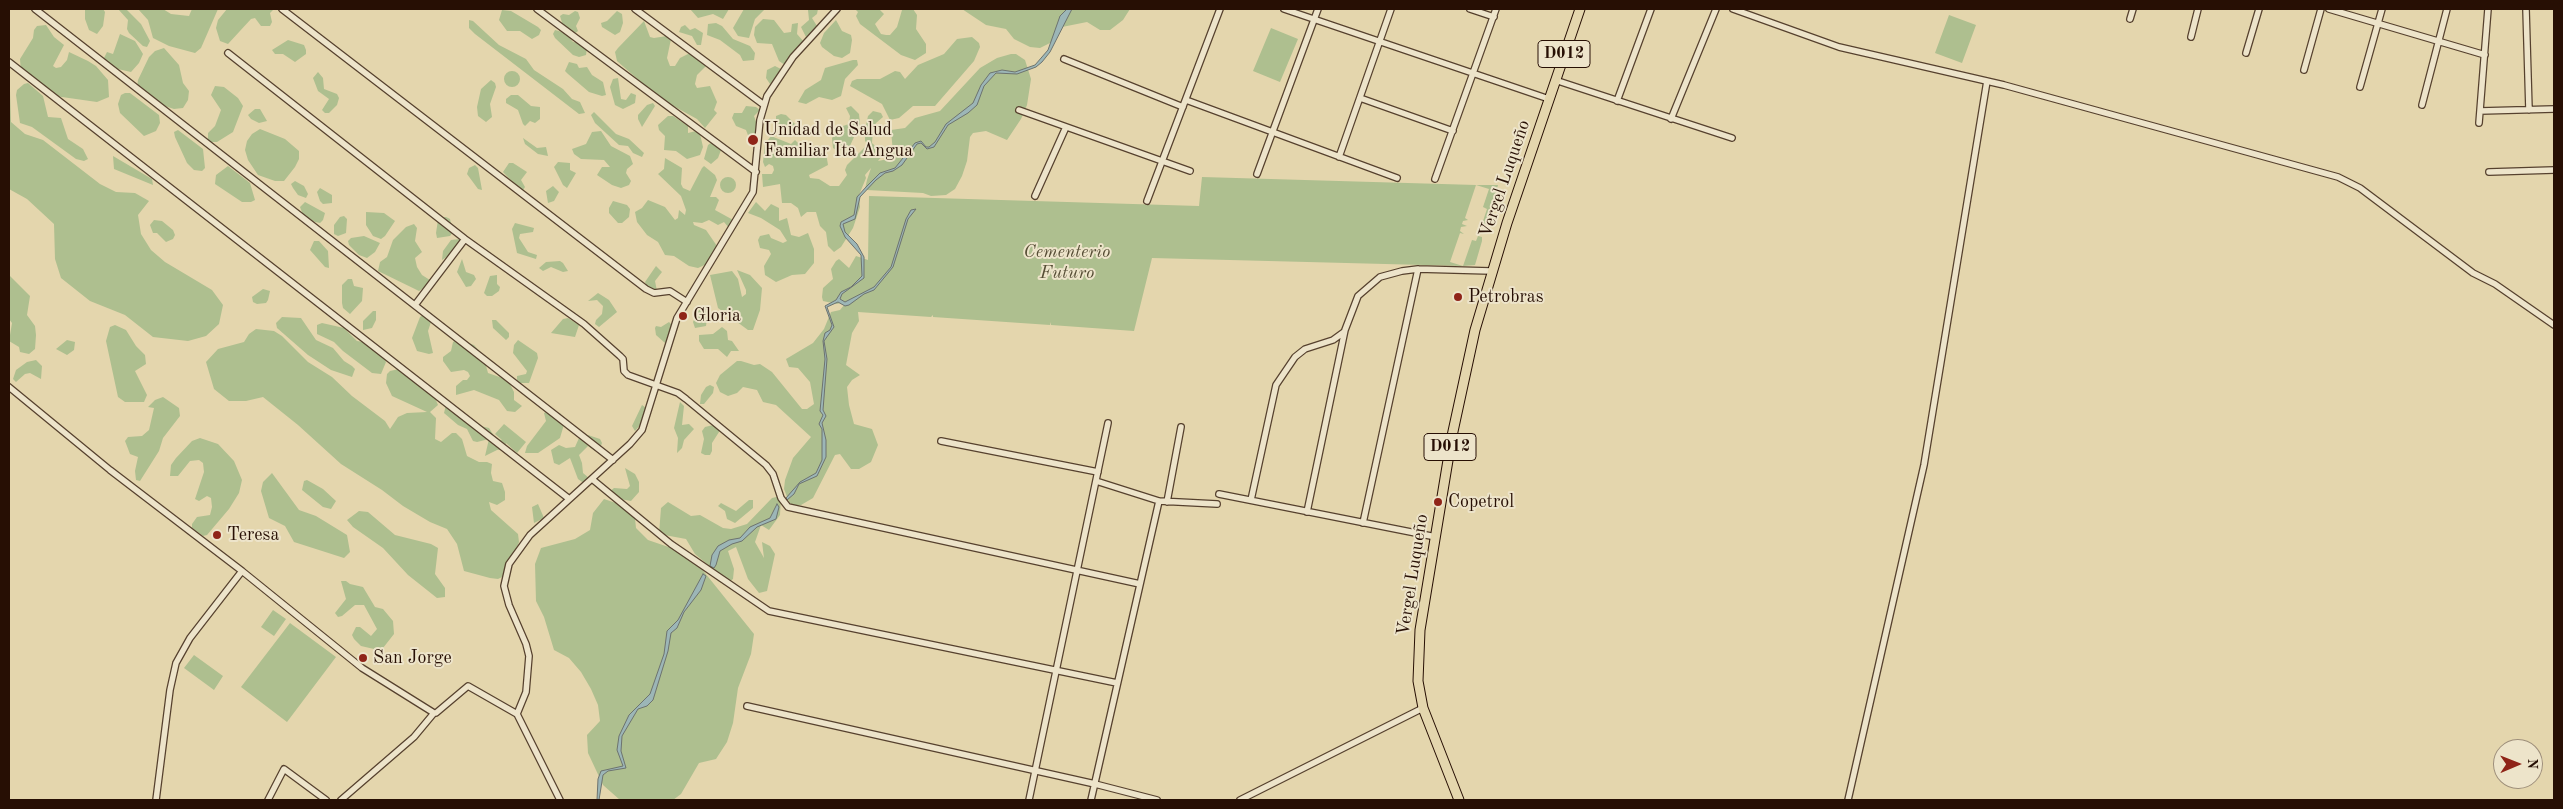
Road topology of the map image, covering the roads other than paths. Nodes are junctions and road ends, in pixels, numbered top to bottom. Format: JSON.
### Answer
{"nodes":[{"id":1,"x":35,"y":9,"type":"edge"},
{"id":2,"x":282,"y":9,"type":"edge"},
{"id":3,"x":537,"y":9,"type":"edge"},
{"id":4,"x":635,"y":9,"type":"edge"},
{"id":5,"x":838,"y":9,"type":"edge"},
{"id":6,"x":1220,"y":9,"type":"edge"},
{"id":7,"x":1284,"y":9,"type":"edge"},
{"id":8,"x":1318,"y":9,"type":"edge"},
{"id":9,"x":1391,"y":9,"type":"edge"},
{"id":10,"x":1470,"y":9,"type":"edge"},
{"id":11,"x":1496,"y":9,"type":"edge"},
{"id":12,"x":1580,"y":9,"type":"edge"},
{"id":13,"x":1651,"y":9,"type":"edge"},
{"id":14,"x":1716,"y":9,"type":"edge"},
{"id":15,"x":1733,"y":9,"type":"edge"},
{"id":16,"x":2133,"y":9,"type":"edge"},
{"id":17,"x":2198,"y":9,"type":"edge"},
{"id":18,"x":2259,"y":9,"type":"edge"},
{"id":19,"x":2321,"y":9,"type":"edge"},
{"id":20,"x":2329,"y":9,"type":"edge"},
{"id":21,"x":2382,"y":9,"type":"edge"},
{"id":22,"x":2448,"y":9,"type":"edge"},
{"id":23,"x":2488,"y":9,"type":"edge"},
{"id":24,"x":2526,"y":9,"type":"edge"},
{"id":25,"x":1494,"y":17,"type":"junction"},
{"id":26,"x":1314,"y":19,"type":"junction"},
{"id":27,"x":2130,"y":19,"type":"dead end"},
{"id":28,"x":2378,"y":23,"type":"junction"},
{"id":29,"x":2191,"y":37,"type":"dead end"},
{"id":30,"x":1380,"y":41,"type":"junction"},
{"id":31,"x":2439,"y":41,"type":"junction"},
{"id":32,"x":228,"y":53,"type":"dead end"},
{"id":33,"x":2246,"y":53,"type":"dead end"},
{"id":34,"x":2485,"y":55,"type":"junction"},
{"id":35,"x":1064,"y":59,"type":"dead end"},
{"id":36,"x":9,"y":62,"type":"edge"},
{"id":37,"x":2304,"y":70,"type":"dead end"},
{"id":38,"x":1473,"y":73,"type":"junction"},
{"id":39,"x":1555,"y":80,"type":"junction"},
{"id":40,"x":1987,"y":82,"type":"junction"},
{"id":41,"x":2360,"y":87,"type":"dead end"},
{"id":42,"x":1360,"y":98,"type":"junction"},
{"id":43,"x":1549,"y":99,"type":"junction"},
{"id":44,"x":1617,"y":101,"type":"junction"},
{"id":45,"x":1184,"y":103,"type":"junction"},
{"id":46,"x":764,"y":105,"type":"junction"},
{"id":47,"x":2422,"y":105,"type":"dead end"},
{"id":48,"x":2554,"y":109,"type":"edge"},
{"id":49,"x":1019,"y":110,"type":"dead end"},
{"id":50,"x":2529,"y":110,"type":"junction"},
{"id":51,"x":2480,"y":111,"type":"junction"},
{"id":52,"x":1671,"y":119,"type":"junction"},
{"id":53,"x":2479,"y":123,"type":"dead end"},
{"id":54,"x":1066,"y":127,"type":"junction"},
{"id":55,"x":1453,"y":130,"type":"junction"},
{"id":56,"x":1272,"y":134,"type":"junction"},
{"id":57,"x":1732,"y":138,"type":"dead end"},
{"id":58,"x":1339,"y":157,"type":"junction"},
{"id":59,"x":1162,"y":161,"type":"junction"},
{"id":60,"x":2554,"y":170,"type":"edge"},
{"id":61,"x":1190,"y":171,"type":"dead end"},
{"id":62,"x":756,"y":172,"type":"junction"},
{"id":63,"x":2489,"y":172,"type":"dead end"},
{"id":64,"x":1257,"y":174,"type":"dead end"},
{"id":65,"x":1397,"y":178,"type":"dead end"},
{"id":66,"x":1435,"y":179,"type":"dead end"},
{"id":67,"x":1035,"y":196,"type":"dead end"},
{"id":68,"x":1147,"y":201,"type":"dead end"},
{"id":69,"x":465,"y":239,"type":"junction"},
{"id":70,"x":1418,"y":269,"type":"junction"},
{"id":71,"x":1491,"y":271,"type":"junction"},
{"id":72,"x":687,"y":302,"type":"junction"},
{"id":73,"x":415,"y":305,"type":"junction"},
{"id":74,"x":2554,"y":325,"type":"edge"},
{"id":75,"x":1345,"y":330,"type":"junction"},
{"id":76,"x":658,"y":385,"type":"junction"},
{"id":77,"x":9,"y":386,"type":"edge"},
{"id":78,"x":1108,"y":423,"type":"dead end"},
{"id":79,"x":1181,"y":426,"type":"dead end"},
{"id":80,"x":941,"y":441,"type":"dead end"},
{"id":81,"x":613,"y":460,"type":"junction"},
{"id":82,"x":1098,"y":472,"type":"junction"},
{"id":83,"x":592,"y":479,"type":"junction"},
{"id":84,"x":1096,"y":481,"type":"junction"},
{"id":85,"x":1219,"y":494,"type":"dead end"},
{"id":86,"x":568,"y":498,"type":"junction"},
{"id":87,"x":1251,"y":500,"type":"junction"},
{"id":88,"x":1160,"y":501,"type":"junction"},
{"id":89,"x":1167,"y":502,"type":"junction"},
{"id":90,"x":1217,"y":504,"type":"dead end"},
{"id":91,"x":1307,"y":512,"type":"junction"},
{"id":92,"x":1362,"y":523,"type":"junction"},
{"id":93,"x":1436,"y":538,"type":"junction"},
{"id":94,"x":1077,"y":570,"type":"junction"},
{"id":95,"x":242,"y":571,"type":"junction"},
{"id":96,"x":1140,"y":584,"type":"junction"},
{"id":97,"x":1056,"y":671,"type":"junction"},
{"id":98,"x":1117,"y":683,"type":"junction"},
{"id":99,"x":747,"y":706,"type":"dead end"},
{"id":100,"x":1423,"y":708,"type":"junction"},
{"id":101,"x":434,"y":713,"type":"junction"},
{"id":102,"x":516,"y":714,"type":"junction"},
{"id":103,"x":1035,"y":770,"type":"junction"},
{"id":104,"x":1095,"y":784,"type":"junction"},
{"id":105,"x":156,"y":800,"type":"edge"},
{"id":106,"x":268,"y":800,"type":"edge"},
{"id":107,"x":326,"y":800,"type":"edge"},
{"id":108,"x":341,"y":800,"type":"edge"},
{"id":109,"x":560,"y":800,"type":"edge"},
{"id":110,"x":1029,"y":800,"type":"edge"},
{"id":111,"x":1091,"y":800,"type":"edge"},
{"id":112,"x":1157,"y":800,"type":"edge"},
{"id":113,"x":1240,"y":800,"type":"edge"},
{"id":114,"x":1459,"y":800,"type":"edge"},
{"id":115,"x":1848,"y":800,"type":"edge"}],
"edges":[{"from":1,"to":73,"type":"street"},
{"from":2,"to":72,"type":"street"},
{"from":3,"to":62,"type":"street"},
{"from":4,"to":46,"type":"street"},
{"from":5,"to":46,"type":"street"},
{"from":6,"to":45,"type":"street"},
{"from":7,"to":26,"type":"street"},
{"from":8,"to":26,"type":"street"},
{"from":9,"to":30,"type":"street"},
{"from":10,"to":25,"type":"street"},
{"from":11,"to":25,"type":"street"},
{"from":12,"to":39,"type":"main road","name":"Vergel Luqueño","number":"D012"},
{"from":13,"to":44,"type":"street"},
{"from":14,"to":52,"type":"street"},
{"from":15,"to":40,"type":"street"},
{"from":16,"to":27,"type":"street"},
{"from":17,"to":29,"type":"street"},
{"from":18,"to":33,"type":"street"},
{"from":19,"to":37,"type":"street"},
{"from":20,"to":28,"type":"street"},
{"from":21,"to":28,"type":"street"},
{"from":22,"to":31,"type":"street"},
{"from":23,"to":34,"type":"street"},
{"from":24,"to":50,"type":"street"},
{"from":25,"to":38,"type":"street"},
{"from":26,"to":30,"type":"street"},
{"from":26,"to":56,"type":"street"},
{"from":28,"to":31,"type":"street"},
{"from":28,"to":41,"type":"street"},
{"from":30,"to":38,"type":"street"},
{"from":30,"to":42,"type":"street"},
{"from":31,"to":34,"type":"street"},
{"from":31,"to":47,"type":"street"},
{"from":32,"to":69,"type":"street"},
{"from":34,"to":51,"type":"street"},
{"from":35,"to":45,"type":"street"},
{"from":36,"to":86,"type":"street"},
{"from":38,"to":43,"type":"street"},
{"from":38,"to":55,"type":"street"},
{"from":39,"to":43,"type":"main road","name":"Vergel Luqueño","number":"D012"},
{"from":39,"to":44,"type":"street"},
{"from":40,"to":74,"type":"street"},
{"from":40,"to":115,"type":"street"},
{"from":42,"to":55,"type":"street"},
{"from":42,"to":58,"type":"street"},
{"from":43,"to":71,"type":"main road","name":"Vergel Luqueño","number":"D012"},
{"from":44,"to":52,"type":"street"},
{"from":45,"to":56,"type":"street"},
{"from":45,"to":59,"type":"street"},
{"from":46,"to":62,"type":"street"},
{"from":48,"to":50,"type":"street"},
{"from":49,"to":54,"type":"street"},
{"from":50,"to":51,"type":"street"},
{"from":51,"to":53,"type":"street"},
{"from":52,"to":57,"type":"street"},
{"from":54,"to":59,"type":"street"},
{"from":54,"to":67,"type":"street"},
{"from":55,"to":66,"type":"street"},
{"from":56,"to":58,"type":"street"},
{"from":56,"to":64,"type":"street"},
{"from":58,"to":65,"type":"street"},
{"from":59,"to":61,"type":"street"},
{"from":59,"to":68,"type":"street"},
{"from":60,"to":63,"type":"street"},
{"from":62,"to":72,"type":"street"},
{"from":69,"to":73,"type":"street"},
{"from":69,"to":76,"type":"street"},
{"from":70,"to":71,"type":"street"},
{"from":70,"to":75,"type":"street"},
{"from":70,"to":92,"type":"street"},
{"from":71,"to":93,"type":"main road","name":"Vergel Luqueño","number":"D012"},
{"from":72,"to":76,"type":"street"},
{"from":73,"to":81,"type":"street"},
{"from":75,"to":87,"type":"street"},
{"from":75,"to":91,"type":"street"},
{"from":76,"to":81,"type":"street"},
{"from":76,"to":94,"type":"street"},
{"from":77,"to":95,"type":"street"},
{"from":78,"to":82,"type":"street"},
{"from":79,"to":89,"type":"street"},
{"from":80,"to":82,"type":"street"},
{"from":81,"to":83,"type":"street"},
{"from":82,"to":84,"type":"street"},
{"from":83,"to":86,"type":"street"},
{"from":83,"to":97,"type":"street"},
{"from":84,"to":88,"type":"street"},
{"from":84,"to":94,"type":"street"},
{"from":85,"to":87,"type":"street"},
{"from":86,"to":102,"type":"street"},
{"from":87,"to":91,"type":"street"},
{"from":88,"to":89,"type":"street"},
{"from":88,"to":96,"type":"street"},
{"from":89,"to":90,"type":"street"},
{"from":91,"to":92,"type":"street"},
{"from":92,"to":93,"type":"street"},
{"from":93,"to":100,"type":"main road","name":"Vergel Luqueño","number":"D012"},
{"from":94,"to":96,"type":"street"},
{"from":94,"to":97,"type":"street"},
{"from":95,"to":101,"type":"street"},
{"from":95,"to":105,"type":"street"},
{"from":96,"to":98,"type":"street"},
{"from":97,"to":98,"type":"street"},
{"from":97,"to":103,"type":"street"},
{"from":98,"to":104,"type":"street"},
{"from":99,"to":103,"type":"street"},
{"from":100,"to":113,"type":"street"},
{"from":100,"to":114,"type":"main road","name":"Vergel Luqueño","number":"D012"},
{"from":101,"to":102,"type":"street"},
{"from":101,"to":108,"type":"street"},
{"from":102,"to":109,"type":"street"},
{"from":103,"to":104,"type":"street"},
{"from":103,"to":110,"type":"street"},
{"from":104,"to":111,"type":"street"},
{"from":104,"to":112,"type":"street"},
{"from":106,"to":107,"type":"street"}]}
